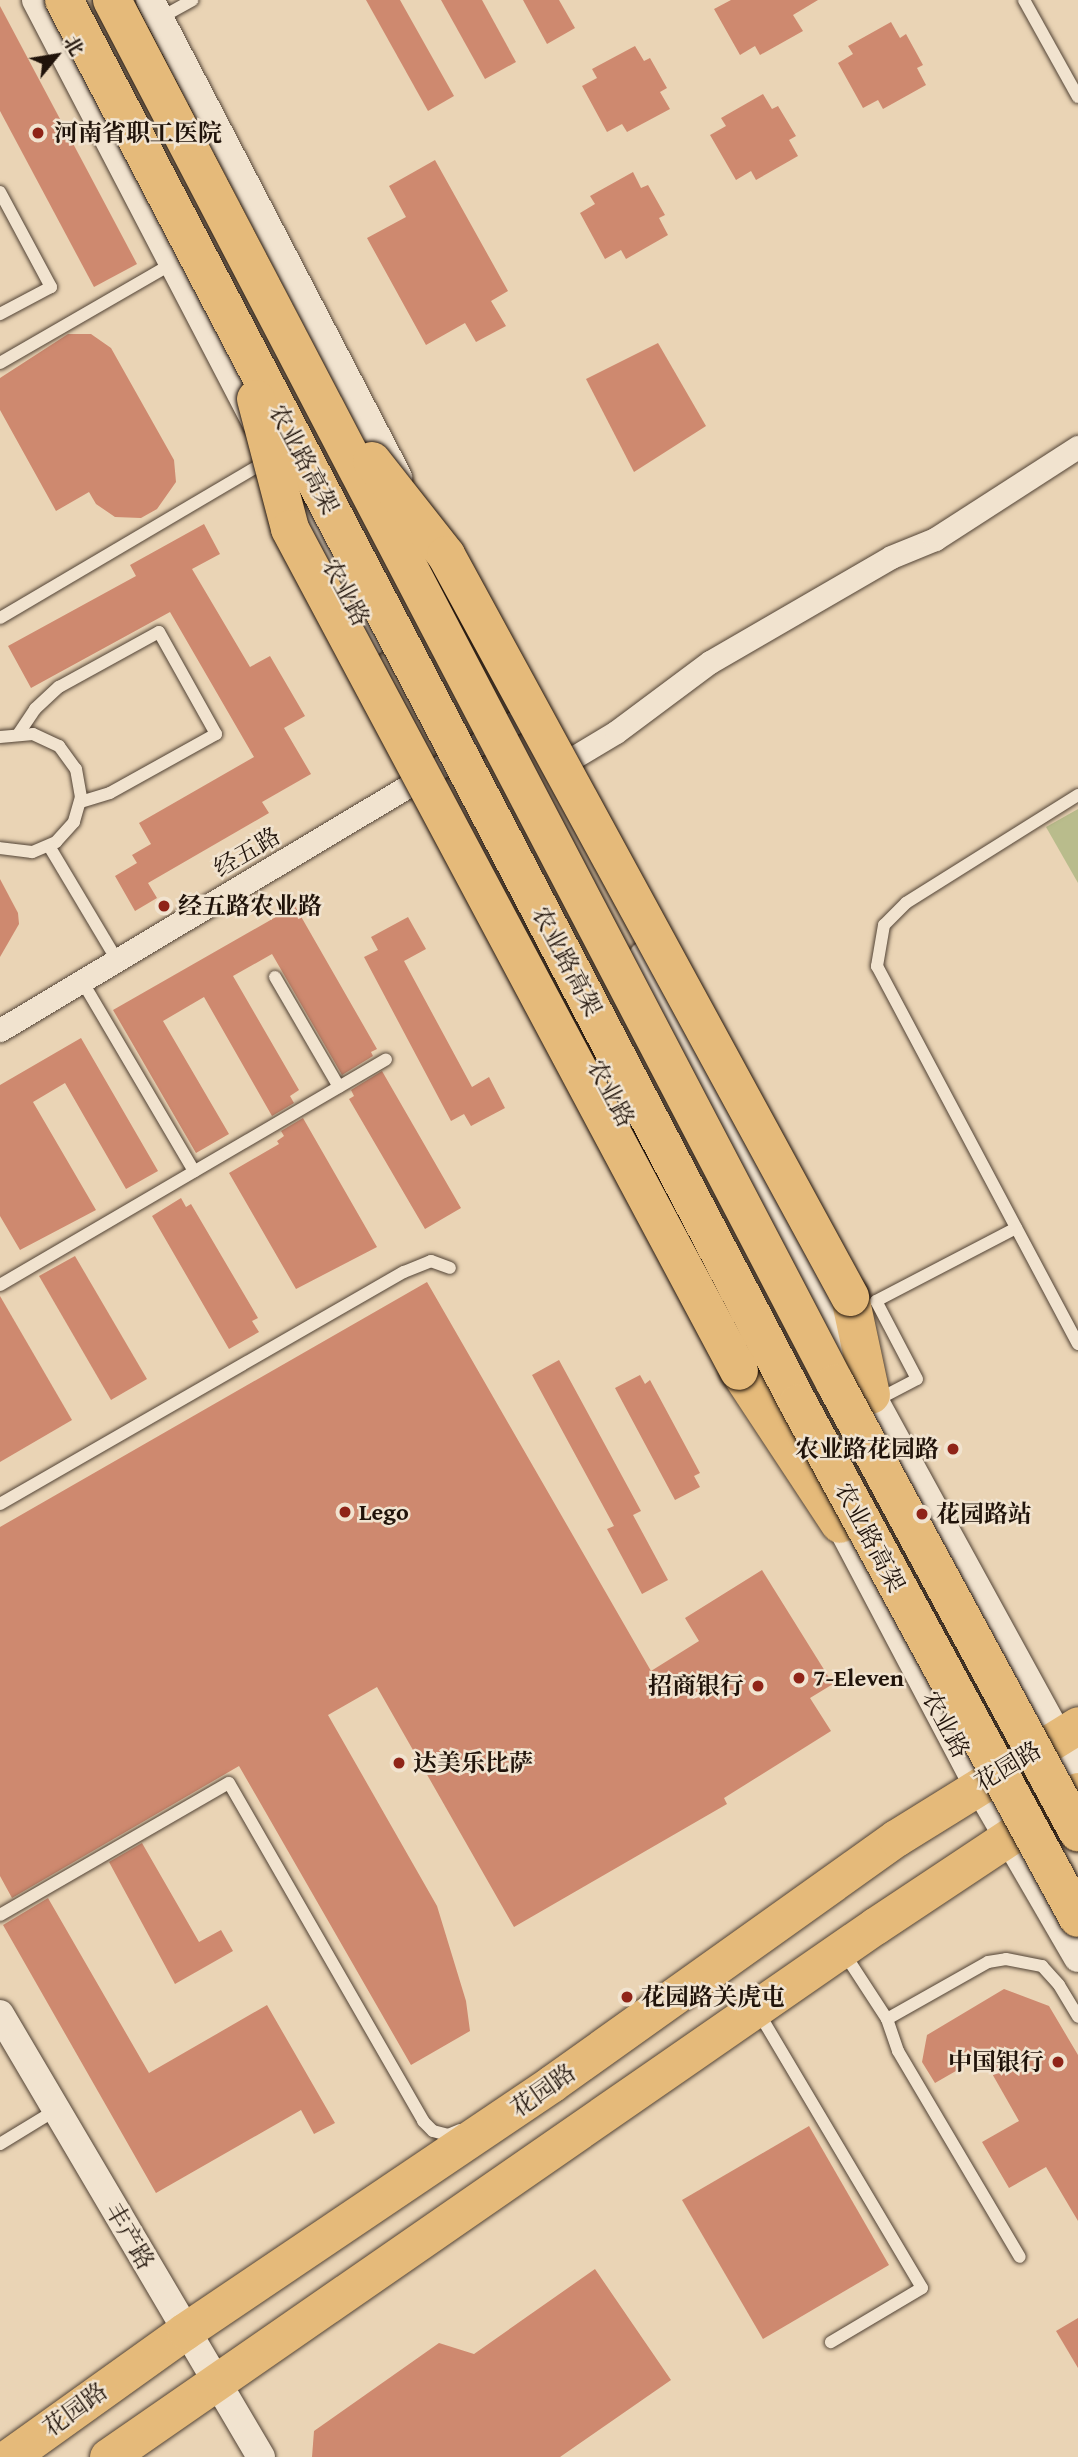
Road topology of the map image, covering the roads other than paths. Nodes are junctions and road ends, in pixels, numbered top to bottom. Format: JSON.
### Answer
{"nodes":[{"id":1,"x":36,"y":0,"type":"edge"},
{"id":2,"x":64,"y":0,"type":"edge"},
{"id":3,"x":111,"y":0,"type":"edge"},
{"id":4,"x":192,"y":0,"type":"edge"},
{"id":5,"x":1024,"y":0,"type":"edge"},
{"id":6,"x":155,"y":9,"type":"edge"},
{"id":7,"x":1078,"y":97,"type":"edge"},
{"id":8,"x":0,"y":192,"type":"edge"},
{"id":9,"x":173,"y":264,"type":"junction"},
{"id":10,"x":0,"y":314,"type":"edge"},
{"id":11,"x":238,"y":333,"type":"junction"},
{"id":12,"x":0,"y":363,"type":"edge"},
{"id":13,"x":314,"y":386,"type":"junction"},
{"id":14,"x":1078,"y":447,"type":"edge"},
{"id":15,"x":274,"y":457,"type":"junction"},
{"id":16,"x":0,"y":618,"type":"edge"},
{"id":17,"x":522,"y":718,"type":"junction"},
{"id":18,"x":19,"y":733,"type":"junction"},
{"id":19,"x":0,"y":737,"type":"edge"},
{"id":20,"x":561,"y":765,"type":"junction"},
{"id":21,"x":439,"y":768,"type":"junction"},
{"id":22,"x":1078,"y":795,"type":"edge"},
{"id":23,"x":81,"y":802,"type":"junction"},
{"id":24,"x":49,"y":846,"type":"junction"},
{"id":25,"x":0,"y":848,"type":"edge"},
{"id":26,"x":117,"y":960,"type":"junction"},
{"id":27,"x":275,"y":977,"type":"dead end"},
{"id":28,"x":82,"y":981,"type":"junction"},
{"id":29,"x":0,"y":1030,"type":"edge"},
{"id":30,"x":386,"y":1059,"type":"dead end"},
{"id":31,"x":339,"y":1087,"type":"junction"},
{"id":32,"x":194,"y":1171,"type":"junction"},
{"id":33,"x":1016,"y":1228,"type":"junction"},
{"id":34,"x":450,"y":1268,"type":"dead end"},
{"id":35,"x":0,"y":1285,"type":"edge"},
{"id":36,"x":1078,"y":1344,"type":"edge"},
{"id":37,"x":873,"y":1398,"type":"junction"},
{"id":38,"x":0,"y":1504,"type":"edge"},
{"id":39,"x":840,"y":1524,"type":"junction"},
{"id":40,"x":1068,"y":1731,"type":"edge"},
{"id":41,"x":1078,"y":1772,"type":"edge"},
{"id":42,"x":977,"y":1784,"type":"junction"},
{"id":43,"x":1078,"y":1791,"type":"edge"},
{"id":44,"x":1078,"y":1832,"type":"edge"},
{"id":45,"x":1009,"y":1835,"type":"junction"},
{"id":46,"x":0,"y":1915,"type":"edge"},
{"id":47,"x":1078,"y":1918,"type":"edge"},
{"id":48,"x":842,"y":1949,"type":"junction"},
{"id":49,"x":1078,"y":1958,"type":"edge"},
{"id":50,"x":756,"y":2010,"type":"junction"},
{"id":51,"x":0,"y":2014,"type":"edge"},
{"id":52,"x":1078,"y":2017,"type":"edge"},
{"id":53,"x":887,"y":2019,"type":"junction"},
{"id":54,"x":551,"y":2084,"type":"junction"},
{"id":55,"x":56,"y":2110,"type":"junction"},
{"id":56,"x":0,"y":2144,"type":"edge"},
{"id":57,"x":1020,"y":2257,"type":"dead end"},
{"id":58,"x":185,"y":2331,"type":"junction"},
{"id":59,"x":831,"y":2342,"type":"dead end"},
{"id":60,"x":216,"y":2382,"type":"junction"},
{"id":61,"x":124,"y":2452,"type":"edge"},
{"id":62,"x":9,"y":2457,"type":"edge"},
{"id":63,"x":261,"y":2457,"type":"edge"}],
"edges":[{"from":1,"to":9,"type":"street","name":"农业路"},
{"from":2,"to":11,"type":"highway","name":"农业路高架","bridge":true},
{"from":3,"to":13,"type":"highway","name":"农业路高架","bridge":true},
{"from":4,"to":6,"type":"lane"},
{"from":5,"to":7,"type":"lane"},
{"from":6,"to":17,"type":"street"},
{"from":8,"to":10,"type":"lane"},
{"from":9,"to":12,"type":"lane"},
{"from":9,"to":15,"type":"street","name":"农业路"},
{"from":11,"to":39,"type":"highway","bridge":true},
{"from":11,"to":47,"type":"highway","name":"农业路高架","bridge":true},
{"from":13,"to":20,"type":"highway","bridge":true},
{"from":13,"to":44,"type":"highway","name":"农业路高架","bridge":true},
{"from":14,"to":20,"type":"street"},
{"from":15,"to":16,"type":"lane"},
{"from":15,"to":21,"type":"street","name":"农业路"},
{"from":17,"to":21,"type":"street","name":"经五路"},
{"from":17,"to":37,"type":"street"},
{"from":18,"to":19,"type":"lane"},
{"from":18,"to":23,"type":"lane"},
{"from":18,"to":23,"type":"lane"},
{"from":20,"to":37,"type":"highway","bridge":true},
{"from":21,"to":26,"type":"street","name":"经五路"},
{"from":21,"to":39,"type":"street","name":"农业路"},
{"from":22,"to":33,"type":"lane"},
{"from":23,"to":24,"type":"lane"},
{"from":24,"to":25,"type":"lane"},
{"from":24,"to":26,"type":"lane"},
{"from":26,"to":28,"type":"street","name":"经五路"},
{"from":27,"to":31,"type":"lane"},
{"from":28,"to":29,"type":"street","name":"经五路"},
{"from":28,"to":32,"type":"lane"},
{"from":30,"to":31,"type":"lane"},
{"from":31,"to":32,"type":"lane"},
{"from":32,"to":35,"type":"lane"},
{"from":33,"to":36,"type":"lane"},
{"from":33,"to":37,"type":"lane"},
{"from":34,"to":38,"type":"lane"},
{"from":37,"to":40,"type":"street"},
{"from":39,"to":42,"type":"street","name":"农业路"},
{"from":40,"to":41,"type":"street"},
{"from":40,"to":42,"type":"main road","name":"花园路"},
{"from":42,"to":45,"type":"street","name":"农业路"},
{"from":42,"to":54,"type":"main road","name":"花园路"},
{"from":43,"to":45,"type":"main road"},
{"from":45,"to":48,"type":"main road"},
{"from":45,"to":49,"type":"street","name":"农业路"},
{"from":46,"to":54,"type":"lane"},
{"from":48,"to":50,"type":"main road"},
{"from":48,"to":53,"type":"lane"},
{"from":50,"to":59,"type":"lane"},
{"from":50,"to":60,"type":"main road"},
{"from":51,"to":55,"type":"street","name":"丰产路"},
{"from":52,"to":53,"type":"lane"},
{"from":53,"to":57,"type":"lane"},
{"from":54,"to":58,"type":"main road","name":"花园路"},
{"from":55,"to":56,"type":"lane"},
{"from":55,"to":58,"type":"street","name":"丰产路"},
{"from":58,"to":60,"type":"street","name":"丰产路"},
{"from":58,"to":62,"type":"main road","name":"花园路"},
{"from":60,"to":61,"type":"main road"},
{"from":60,"to":63,"type":"street","name":"丰产路"}]}
